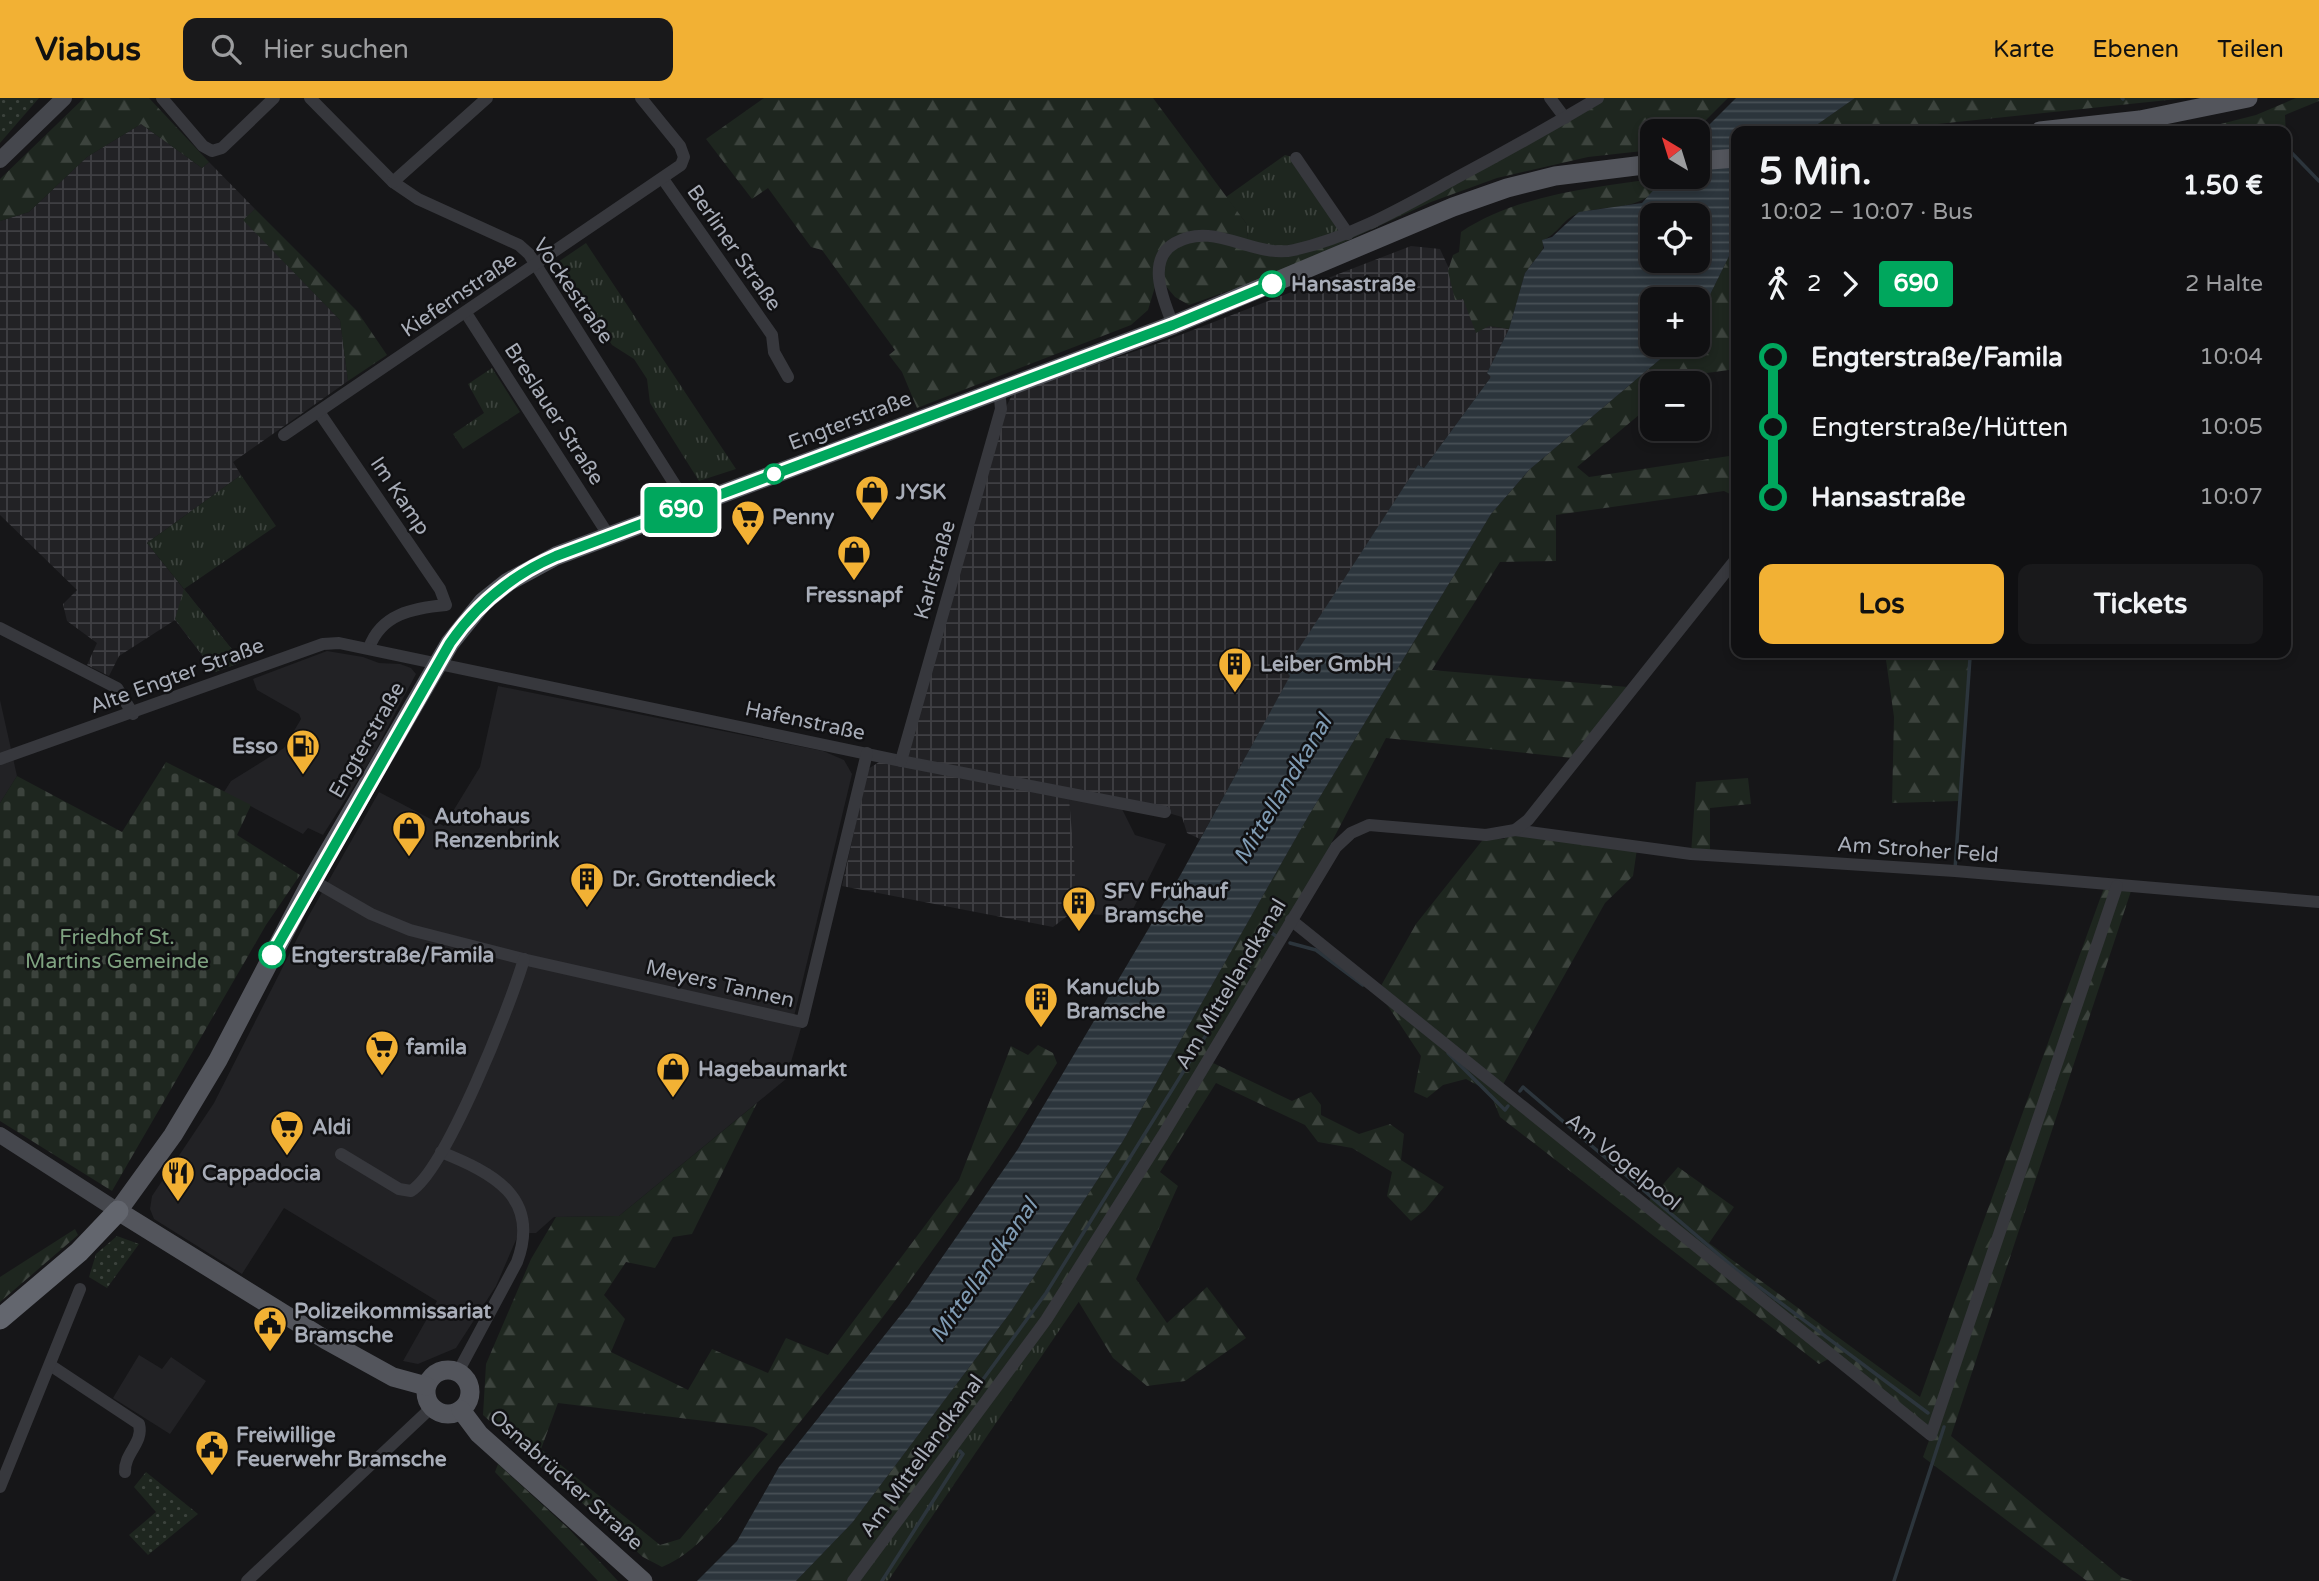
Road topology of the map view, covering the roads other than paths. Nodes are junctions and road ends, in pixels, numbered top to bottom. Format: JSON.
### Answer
{"nodes":[{"id":1,"x":64,"y":98,"type":"edge"},
{"id":2,"x":162,"y":98,"type":"edge"},
{"id":3,"x":274,"y":98,"type":"edge"},
{"id":4,"x":310,"y":98,"type":"edge"},
{"id":5,"x":487,"y":98,"type":"edge"},
{"id":6,"x":641,"y":98,"type":"edge"},
{"id":7,"x":1550,"y":98,"type":"edge"},
{"id":8,"x":1598,"y":98,"type":"edge"},
{"id":9,"x":2248,"y":98,"type":"edge"},
{"id":10,"x":1564,"y":118,"type":"junction"},
{"id":11,"x":2097,"y":126,"type":"edge"},
{"id":12,"x":1296,"y":158,"type":"dead end"},
{"id":13,"x":1731,"y":158,"type":"edge"},
{"id":14,"x":0,"y":160,"type":"edge"},
{"id":15,"x":1710,"y":160,"type":"edge"},
{"id":16,"x":1640,"y":165,"type":"edge"},
{"id":17,"x":663,"y":179,"type":"junction"},
{"id":18,"x":393,"y":181,"type":"junction"},
{"id":19,"x":1348,"y":234,"type":"junction"},
{"id":20,"x":536,"y":265,"type":"junction"},
{"id":21,"x":466,"y":313,"type":"junction"},
{"id":22,"x":1173,"y":325,"type":"junction"},
{"id":23,"x":789,"y":377,"type":"dead end"},
{"id":24,"x":999,"y":389,"type":"junction"},
{"id":25,"x":319,"y":412,"type":"junction"},
{"id":26,"x":284,"y":435,"type":"dead end"},
{"id":27,"x":689,"y":507,"type":"junction"},
{"id":28,"x":609,"y":536,"type":"junction"},
{"id":29,"x":1731,"y":565,"type":"edge"},
{"id":30,"x":0,"y":628,"type":"edge"},
{"id":31,"x":369,"y":648,"type":"junction"},
{"id":32,"x":438,"y":664,"type":"junction"},
{"id":33,"x":133,"y":713,"type":"junction"},
{"id":34,"x":867,"y":753,"type":"junction"},
{"id":35,"x":0,"y":759,"type":"edge"},
{"id":36,"x":901,"y":761,"type":"junction"},
{"id":37,"x":1165,"y":811,"type":"dead end"},
{"id":38,"x":1515,"y":830,"type":"junction"},
{"id":39,"x":312,"y":880,"type":"junction"},
{"id":40,"x":2117,"y":886,"type":"junction"},
{"id":41,"x":2319,"y":902,"type":"edge"},
{"id":42,"x":1291,"y":920,"type":"junction"},
{"id":43,"x":524,"y":959,"type":"junction"},
{"id":44,"x":0,"y":1135,"type":"edge"},
{"id":45,"x":441,"y":1152,"type":"junction"},
{"id":46,"x":341,"y":1154,"type":"dead end"},
{"id":47,"x":118,"y":1212,"type":"junction"},
{"id":48,"x":80,"y":1289,"type":"dead end"},
{"id":49,"x":0,"y":1319,"type":"edge"},
{"id":50,"x":50,"y":1365,"type":"junction"},
{"id":51,"x":458,"y":1372,"type":"junction"},
{"id":52,"x":426,"y":1386,"type":"junction"},
{"id":53,"x":431,"y":1408,"type":"junction"},
{"id":54,"x":461,"y":1410,"type":"junction"},
{"id":55,"x":125,"y":1472,"type":"dead end"},
{"id":56,"x":0,"y":1487,"type":"edge"},
{"id":57,"x":247,"y":1581,"type":"edge"},
{"id":58,"x":643,"y":1581,"type":"edge"},
{"id":59,"x":853,"y":1581,"type":"edge"}],
"edges":[{"from":1,"to":14,"type":"main road"},
{"from":2,"to":3,"type":"street"},
{"from":4,"to":18,"type":"street","name":"Vockestraße"},
{"from":5,"to":18,"type":"street"},
{"from":6,"to":17,"type":"street","name":"Kiefernstraße"},
{"from":7,"to":10,"type":"street"},
{"from":8,"to":10,"type":"street"},
{"from":9,"to":11,"type":"main road"},
{"from":10,"to":19,"type":"street"},
{"from":12,"to":19,"type":"street"},
{"from":13,"to":15,"type":"main road"},
{"from":16,"to":22,"type":"main road","name":"Engterstraße"},
{"from":17,"to":20,"type":"street","name":"Kiefernstraße"},
{"from":17,"to":23,"type":"street","name":"Berliner Straße"},
{"from":18,"to":20,"type":"street","name":"Vockestraße"},
{"from":19,"to":22,"type":"street"},
{"from":20,"to":21,"type":"street","name":"Kiefernstraße"},
{"from":20,"to":27,"type":"street","name":"Vockestraße"},
{"from":21,"to":25,"type":"street","name":"Kiefernstraße"},
{"from":21,"to":28,"type":"street","name":"Breslauer Straße"},
{"from":22,"to":24,"type":"main road","name":"Engterstraße"},
{"from":24,"to":27,"type":"main road","name":"Engterstraße"},
{"from":24,"to":36,"type":"street","name":"Karlstraße"},
{"from":25,"to":26,"type":"street","name":"Kiefernstraße"},
{"from":25,"to":31,"type":"street","name":"Im Kamp"},
{"from":27,"to":28,"type":"main road","name":"Engterstraße"},
{"from":28,"to":32,"type":"main road","name":"Engterstraße"},
{"from":29,"to":38,"type":"street"},
{"from":30,"to":33,"type":"street"},
{"from":31,"to":32,"type":"street","name":"Alte Engter Straße"},
{"from":31,"to":33,"type":"street","name":"Alte Engter Straße"},
{"from":32,"to":34,"type":"street","name":"Hafenstraße"},
{"from":32,"to":39,"type":"main road","name":"Engterstraße"},
{"from":33,"to":35,"type":"street","name":"Alte Engter Straße"},
{"from":34,"to":36,"type":"street","name":"Hafenstraße"},
{"from":34,"to":43,"type":"street","name":"Meyers Tannen"},
{"from":36,"to":37,"type":"street","name":"Hafenstraße"},
{"from":38,"to":40,"type":"street","name":"Am Stroher Feld"},
{"from":38,"to":42,"type":"street","name":"Am Mittellandkanal"},
{"from":39,"to":43,"type":"street","name":"Meyers Tannen"},
{"from":39,"to":47,"type":"main road","name":"Engterstraße"},
{"from":40,"to":41,"type":"street","name":"Am Stroher Feld"},
{"from":40,"to":42,"type":"street","name":"Am Vogelpool"},
{"from":42,"to":59,"type":"street","name":"Am Mittellandkanal"},
{"from":43,"to":45,"type":"street"},
{"from":44,"to":47,"type":"main road"},
{"from":45,"to":46,"type":"street"},
{"from":45,"to":51,"type":"street"},
{"from":47,"to":49,"type":"highway"},
{"from":47,"to":52,"type":"main road"},
{"from":48,"to":50,"type":"street"},
{"from":50,"to":55,"type":"street"},
{"from":50,"to":56,"type":"street"},
{"from":51,"to":52,"type":"main road"},
{"from":51,"to":54,"type":"main road"},
{"from":52,"to":53,"type":"main road"},
{"from":53,"to":54,"type":"main road"},
{"from":53,"to":57,"type":"street"},
{"from":54,"to":58,"type":"main road","name":"Osnabrücker Straße"}]}
